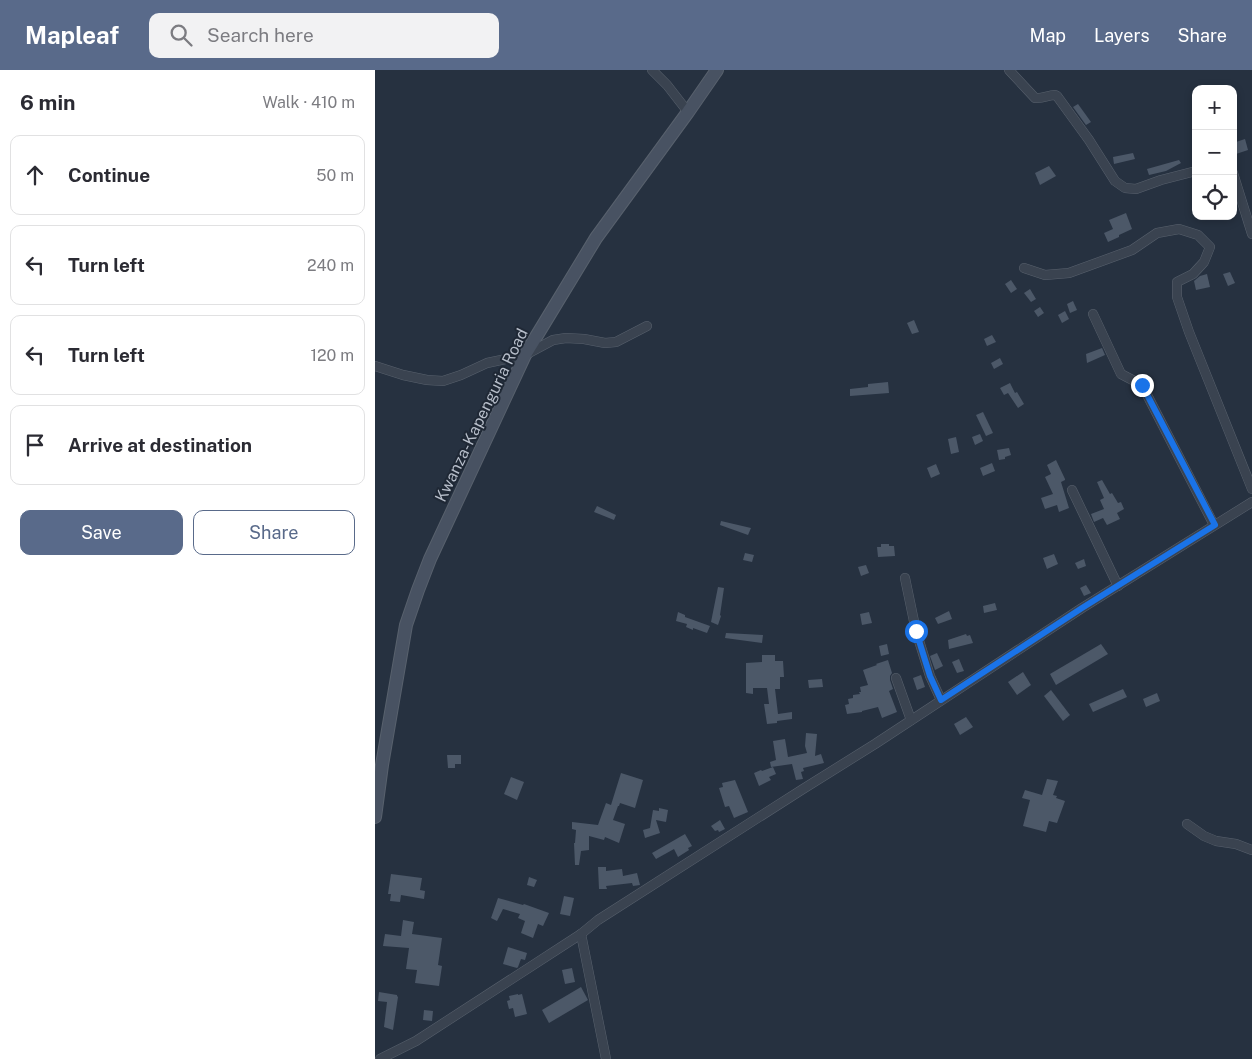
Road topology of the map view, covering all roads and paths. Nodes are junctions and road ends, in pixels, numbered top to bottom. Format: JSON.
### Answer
{"nodes":[{"id":1,"x":652,"y":70,"type":"edge"},
{"id":2,"x":717,"y":70,"type":"edge"},
{"id":3,"x":1009,"y":70,"type":"edge"},
{"id":4,"x":688,"y":112,"type":"junction"},
{"id":5,"x":1192,"y":172,"type":"edge"},
{"id":6,"x":1234,"y":175,"type":"edge"},
{"id":7,"x":1252,"y":234,"type":"edge"},
{"id":8,"x":1024,"y":268,"type":"dead end"},
{"id":9,"x":1093,"y":314,"type":"dead end"},
{"id":10,"x":647,"y":326,"type":"dead end"},
{"id":11,"x":525,"y":355,"type":"junction"},
{"id":12,"x":375,"y":366,"type":"edge"},
{"id":13,"x":1252,"y":489,"type":"edge"},
{"id":14,"x":1073,"y":490,"type":"dead end"},
{"id":15,"x":1252,"y":502,"type":"edge"},
{"id":16,"x":1215,"y":525,"type":"junction"},
{"id":17,"x":905,"y":578,"type":"dead end"},
{"id":18,"x":1118,"y":586,"type":"junction"},
{"id":19,"x":897,"y":678,"type":"dead end"},
{"id":20,"x":941,"y":700,"type":"junction"},
{"id":21,"x":911,"y":720,"type":"junction"},
{"id":22,"x":379,"y":765,"type":"edge"},
{"id":23,"x":375,"y":817,"type":"edge"},
{"id":24,"x":1187,"y":824,"type":"dead end"},
{"id":25,"x":1252,"y":850,"type":"edge"},
{"id":26,"x":581,"y":934,"type":"junction"},
{"id":27,"x":380,"y":1059,"type":"edge"},
{"id":28,"x":606,"y":1059,"type":"edge"}],
"edges":[{"from":1,"to":4,"type":"street"},
{"from":2,"to":4,"type":"street","name":"Kwanza-Kapenguria Road"},
{"from":3,"to":5,"type":"street"},
{"from":4,"to":11,"type":"street","name":"Kwanza-Kapenguria Road"},
{"from":6,"to":7,"type":"street"},
{"from":8,"to":13,"type":"street"},
{"from":9,"to":16,"type":"street"},
{"from":10,"to":11,"type":"street"},
{"from":11,"to":12,"type":"street"},
{"from":11,"to":22,"type":"street","name":"Kwanza-Kapenguria Road"},
{"from":14,"to":18,"type":"street"},
{"from":15,"to":16,"type":"street"},
{"from":16,"to":18,"type":"street"},
{"from":17,"to":20,"type":"street"},
{"from":18,"to":20,"type":"street"},
{"from":19,"to":21,"type":"street"},
{"from":20,"to":21,"type":"street"},
{"from":21,"to":26,"type":"street"},
{"from":22,"to":23,"type":"street","name":"Kwanza-Kapenguria Road"},
{"from":24,"to":25,"type":"street"},
{"from":26,"to":27,"type":"street"},
{"from":26,"to":28,"type":"street"}]}
